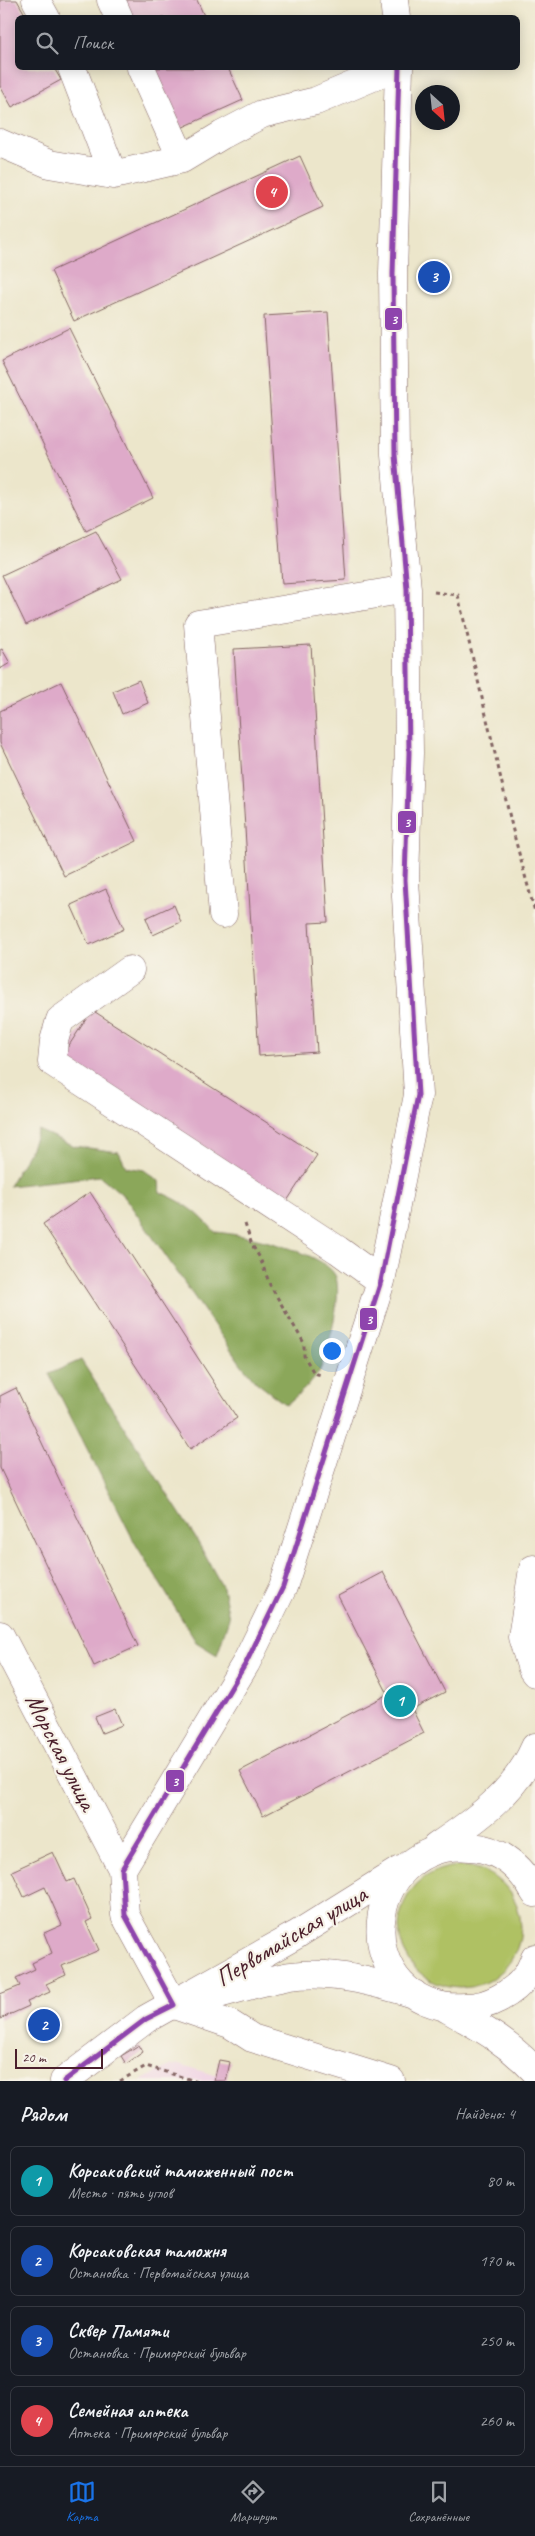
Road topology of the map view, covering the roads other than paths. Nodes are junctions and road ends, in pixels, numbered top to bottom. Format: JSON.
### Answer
{"nodes":[{"id":1,"x":36,"y":0,"type":"edge"},
{"id":2,"x":111,"y":0,"type":"edge"},
{"id":3,"x":394,"y":0,"type":"edge"},
{"id":4,"x":44,"y":15,"type":"edge"},
{"id":5,"x":118,"y":15,"type":"edge"},
{"id":6,"x":396,"y":15,"type":"edge"},
{"id":7,"x":73,"y":70,"type":"edge"},
{"id":8,"x":142,"y":70,"type":"edge"},
{"id":9,"x":389,"y":70,"type":"edge"},
{"id":10,"x":399,"y":70,"type":"edge"},
{"id":11,"x":0,"y":143,"type":"edge"},
{"id":12,"x":182,"y":160,"type":"junction"},
{"id":13,"x":112,"y":174,"type":"junction"},
{"id":14,"x":406,"y":589,"type":"junction"},
{"id":15,"x":223,"y":914,"type":"dead end"},
{"id":16,"x":130,"y":970,"type":"dead end"},
{"id":17,"x":381,"y":1281,"type":"junction"},
{"id":18,"x":533,"y":1570,"type":"dead end"},
{"id":19,"x":0,"y":1635,"type":"edge"},
{"id":20,"x":535,"y":1672,"type":"edge"},
{"id":21,"x":535,"y":1747,"type":"edge"},
{"id":22,"x":430,"y":1851,"type":"junction"},
{"id":23,"x":408,"y":1865,"type":"junction"},
{"id":24,"x":122,"y":1869,"type":"junction"},
{"id":25,"x":535,"y":1893,"type":"edge"},
{"id":26,"x":535,"y":1958,"type":"edge"},
{"id":27,"x":415,"y":1995,"type":"junction"},
{"id":28,"x":174,"y":2005,"type":"junction"},
{"id":29,"x":442,"y":2006,"type":"junction"},
{"id":30,"x":535,"y":2071,"type":"edge"},
{"id":31,"x":64,"y":2081,"type":"edge"},
{"id":32,"x":391,"y":2081,"type":"edge"}],
"edges":[{"from":1,"to":4,"type":"street"},
{"from":2,"to":5,"type":"street"},
{"from":3,"to":6,"type":"street"},
{"from":7,"to":13,"type":"street"},
{"from":8,"to":12,"type":"street"},
{"from":9,"to":12,"type":"street"},
{"from":10,"to":14,"type":"street"},
{"from":11,"to":13,"type":"street"},
{"from":12,"to":13,"type":"street"},
{"from":14,"to":15,"type":"street"},
{"from":14,"to":17,"type":"street"},
{"from":16,"to":17,"type":"street"},
{"from":17,"to":24,"type":"street"},
{"from":18,"to":20,"type":"street"},
{"from":19,"to":24,"type":"street","name":"Морская улица"},
{"from":21,"to":22,"type":"street","name":"Первомайская улица"},
{"from":22,"to":23,"type":"street","name":"Первомайская улица"},
{"from":22,"to":25,"type":"street"},
{"from":23,"to":27,"type":"street"},
{"from":23,"to":28,"type":"street","name":"Первомайская улица"},
{"from":24,"to":28,"type":"street"},
{"from":26,"to":29,"type":"street"},
{"from":27,"to":28,"type":"street","name":"Первомайская улица"},
{"from":27,"to":29,"type":"street","name":"Первомайская улица"},
{"from":28,"to":31,"type":"street","name":"Первомайская улица"},
{"from":28,"to":32,"type":"street"},
{"from":29,"to":30,"type":"street"}]}
